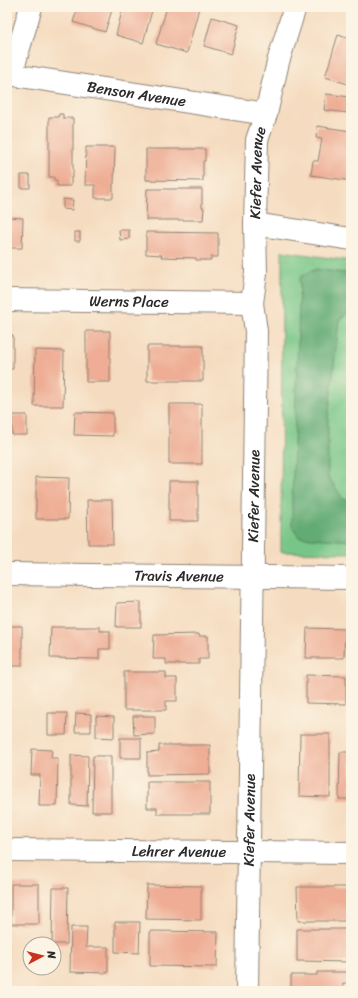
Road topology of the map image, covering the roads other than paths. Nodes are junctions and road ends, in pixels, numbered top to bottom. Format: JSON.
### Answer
{"nodes":[{"id":1,"x":31,"y":7,"type":"edge"},
{"id":2,"x":295,"y":7,"type":"edge"},
{"id":3,"x":9,"y":74,"type":"edge"},
{"id":4,"x":266,"y":114,"type":"junction"},
{"id":5,"x":255,"y":224,"type":"junction"},
{"id":6,"x":351,"y":239,"type":"edge"},
{"id":7,"x":7,"y":300,"type":"edge"},
{"id":8,"x":252,"y":302,"type":"junction"},
{"id":9,"x":7,"y":574,"type":"edge"},
{"id":10,"x":252,"y":576,"type":"junction"},
{"id":11,"x":351,"y":578,"type":"edge"},
{"id":12,"x":7,"y":850,"type":"edge"},
{"id":13,"x":248,"y":852,"type":"junction"},
{"id":14,"x":351,"y":854,"type":"edge"},
{"id":15,"x":247,"y":991,"type":"edge"}],
"edges":[{"from":1,"to":3,"type":"street"},
{"from":2,"to":4,"type":"street","name":"Kiefer Avenue"},
{"from":3,"to":4,"type":"street","name":"Benson Avenue"},
{"from":4,"to":5,"type":"street","name":"Kiefer Avenue"},
{"from":5,"to":6,"type":"street"},
{"from":5,"to":8,"type":"street","name":"Kiefer Avenue"},
{"from":7,"to":8,"type":"street","name":"Werns Place"},
{"from":8,"to":10,"type":"street","name":"Kiefer Avenue"},
{"from":9,"to":10,"type":"street","name":"Travis Avenue"},
{"from":10,"to":11,"type":"street","name":"Travis Avenue"},
{"from":10,"to":13,"type":"street","name":"Kiefer Avenue"},
{"from":12,"to":13,"type":"street","name":"Lehrer Avenue"},
{"from":13,"to":14,"type":"street","name":"Lehrer Avenue"},
{"from":13,"to":15,"type":"street","name":"Kiefer Avenue"}]}
